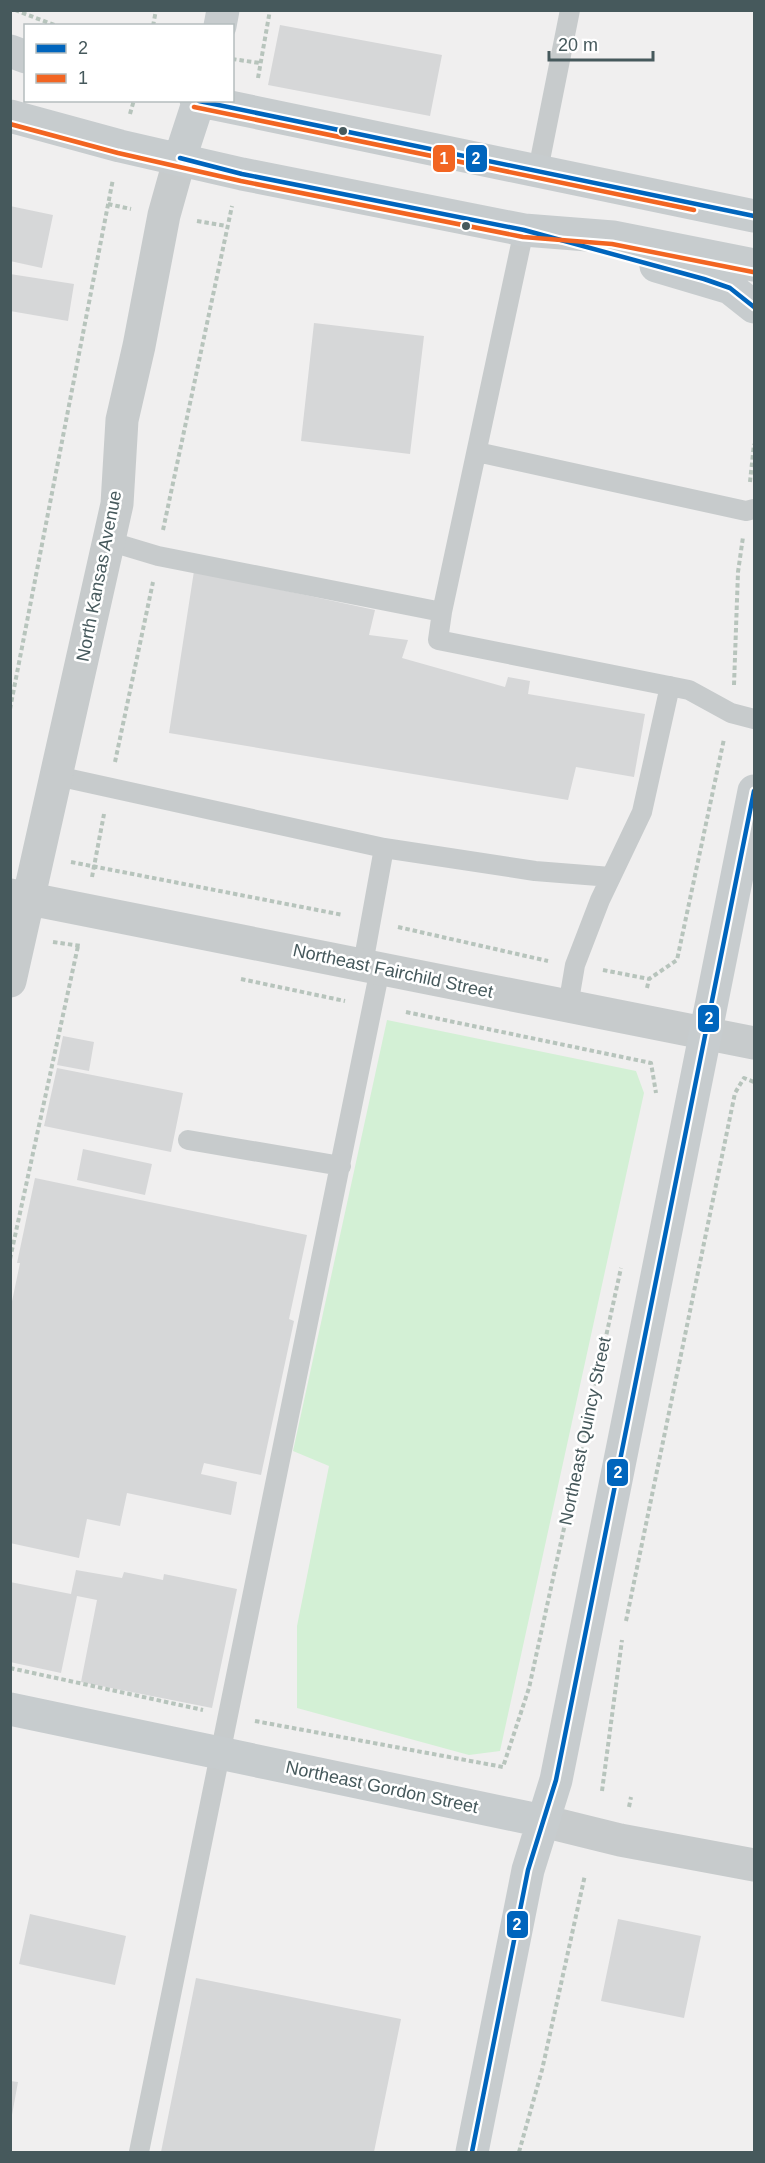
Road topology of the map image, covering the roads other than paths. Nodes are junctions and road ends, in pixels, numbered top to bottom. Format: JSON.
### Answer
{"nodes":[{"id":1,"x":570,"y":10,"type":"edge"},
{"id":2,"x":198,"y":102,"type":"edge"},
{"id":3,"x":202,"y":102,"type":"edge"},
{"id":4,"x":10,"y":116,"type":"edge"},
{"id":5,"x":180,"y":158,"type":"junction"},
{"id":6,"x":538,"y":170,"type":"junction"},
{"id":7,"x":754,"y":216,"type":"edge"},
{"id":8,"x":524,"y":230,"type":"junction"},
{"id":9,"x":754,"y":265,"type":"edge"},
{"id":10,"x":754,"y":308,"type":"edge"},
{"id":11,"x":477,"y":452,"type":"junction"},
{"id":12,"x":750,"y":510,"type":"edge"},
{"id":13,"x":108,"y":541,"type":"junction"},
{"id":14,"x":442,"y":612,"type":"junction"},
{"id":15,"x":670,"y":686,"type":"junction"},
{"id":16,"x":754,"y":719,"type":"edge"},
{"id":17,"x":57,"y":776,"type":"junction"},
{"id":18,"x":754,"y":791,"type":"edge"},
{"id":19,"x":384,"y":848,"type":"junction"},
{"id":20,"x":611,"y":877,"type":"junction"},
{"id":21,"x":21,"y":897,"type":"edge"},
{"id":22,"x":372,"y":966,"type":"junction"},
{"id":23,"x":10,"y":981,"type":"edge"},
{"id":24,"x":567,"y":1006,"type":"junction"},
{"id":25,"x":705,"y":1033,"type":"junction"},
{"id":26,"x":754,"y":1043,"type":"edge"},
{"id":27,"x":188,"y":1140,"type":"dead end"},
{"id":28,"x":341,"y":1166,"type":"junction"},
{"id":29,"x":10,"y":1709,"type":"edge"},
{"id":30,"x":219,"y":1751,"type":"junction"},
{"id":31,"x":543,"y":1821,"type":"junction"},
{"id":32,"x":754,"y":1865,"type":"edge"},
{"id":33,"x":139,"y":2152,"type":"edge"},
{"id":34,"x":472,"y":2152,"type":"edge"}],
"edges":[{"from":1,"to":6,"type":"lane"},
{"from":2,"to":5,"type":"main road","name":"North Kansas Avenue"},
{"from":3,"to":6,"type":"main road"},
{"from":4,"to":5,"type":"main road"},
{"from":5,"to":8,"type":"main road"},
{"from":5,"to":13,"type":"street","name":"North Kansas Avenue"},
{"from":6,"to":7,"type":"main road"},
{"from":8,"to":9,"type":"main road"},
{"from":8,"to":10,"type":"main road"},
{"from":8,"to":11,"type":"lane"},
{"from":11,"to":12,"type":"lane"},
{"from":11,"to":14,"type":"lane"},
{"from":13,"to":14,"type":"lane"},
{"from":13,"to":17,"type":"street","name":"North Kansas Avenue"},
{"from":14,"to":15,"type":"lane"},
{"from":15,"to":16,"type":"lane"},
{"from":15,"to":20,"type":"lane"},
{"from":17,"to":19,"type":"lane"},
{"from":17,"to":21,"type":"street","name":"North Kansas Avenue"},
{"from":18,"to":25,"type":"main road","name":"Northeast Quincy Street"},
{"from":19,"to":20,"type":"lane"},
{"from":19,"to":22,"type":"lane"},
{"from":20,"to":24,"type":"lane"},
{"from":21,"to":22,"type":"street","name":"Northeast Fairchild Street"},
{"from":21,"to":23,"type":"street","name":"North Kansas Avenue"},
{"from":22,"to":24,"type":"street","name":"Northeast Fairchild Street"},
{"from":22,"to":28,"type":"lane"},
{"from":24,"to":25,"type":"street","name":"Northeast Fairchild Street"},
{"from":25,"to":26,"type":"street","name":"Northeast Fairchild Street"},
{"from":25,"to":31,"type":"main road","name":"Northeast Quincy Street"},
{"from":27,"to":28,"type":"lane"},
{"from":28,"to":30,"type":"lane"},
{"from":29,"to":30,"type":"main road","name":"Northeast Gordon Street"},
{"from":30,"to":31,"type":"main road","name":"Northeast Gordon Street"},
{"from":30,"to":33,"type":"lane"},
{"from":31,"to":32,"type":"street","name":"Northeast Gordon Street"},
{"from":31,"to":34,"type":"main road","name":"Northeast Quincy Street"}]}
